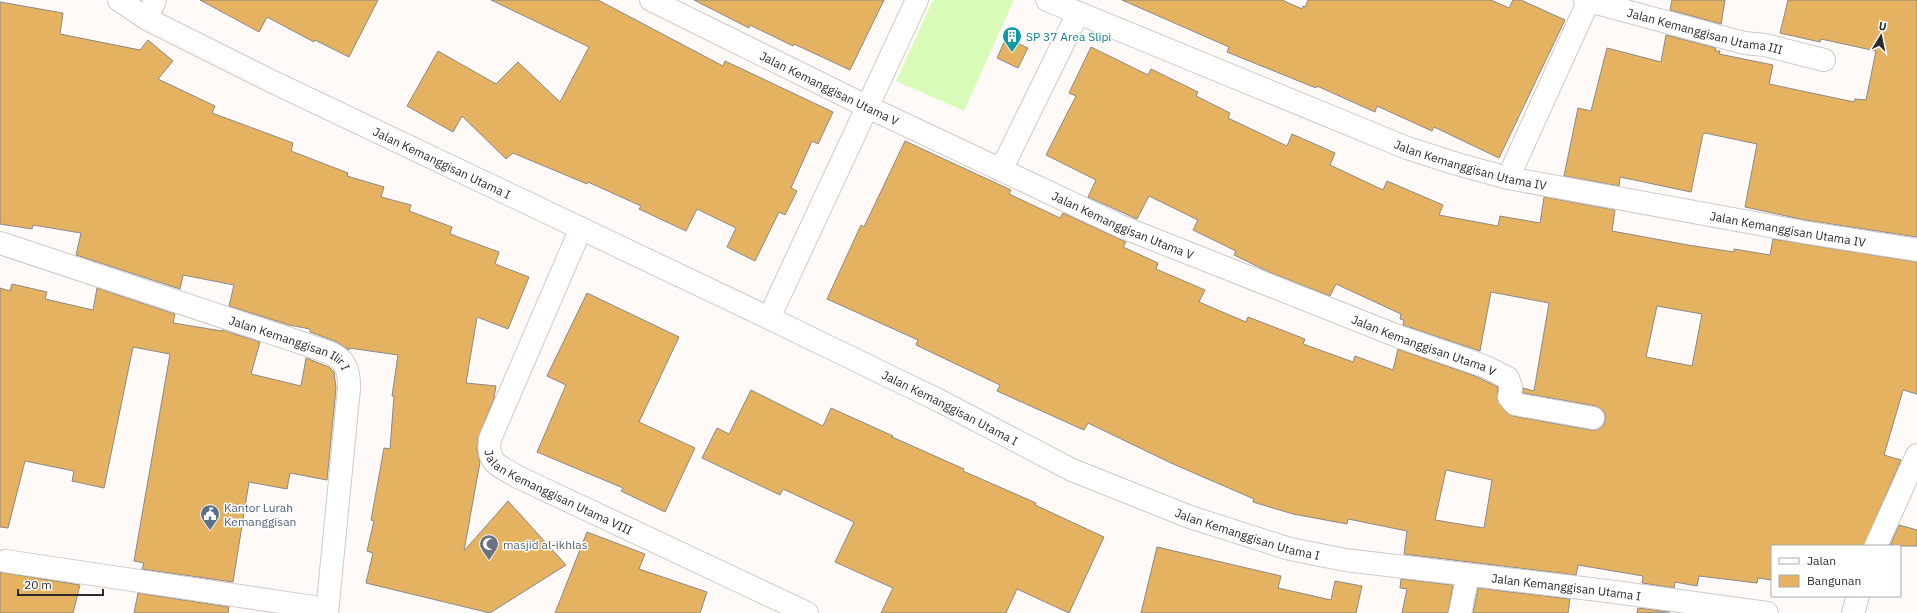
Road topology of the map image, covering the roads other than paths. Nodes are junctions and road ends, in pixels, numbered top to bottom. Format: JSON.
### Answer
{"nodes":[{"id":1,"x":119,"y":0,"type":"edge"},
{"id":2,"x":651,"y":0,"type":"edge"},
{"id":3,"x":917,"y":0,"type":"edge"},
{"id":4,"x":1047,"y":0,"type":"edge"},
{"id":5,"x":1587,"y":0,"type":"edge"},
{"id":6,"x":151,"y":10,"type":"edge"},
{"id":7,"x":1078,"y":13,"type":"junction"},
{"id":8,"x":1824,"y":60,"type":"dead end"},
{"id":9,"x":868,"y":107,"type":"junction"},
{"id":10,"x":1001,"y":170,"type":"junction"},
{"id":11,"x":1508,"y":178,"type":"junction"},
{"id":12,"x":581,"y":228,"type":"junction"},
{"id":13,"x":0,"y":243,"type":"edge"},
{"id":14,"x":1917,"y":250,"type":"edge"},
{"id":15,"x":769,"y":318,"type":"junction"},
{"id":16,"x":1593,"y":418,"type":"dead end"},
{"id":17,"x":1917,"y":455,"type":"edge"},
{"id":18,"x":1876,"y":545,"type":"edge"},
{"id":19,"x":5,"y":561,"type":"dead end"},
{"id":20,"x":1468,"y":574,"type":"junction"},
{"id":21,"x":1858,"y":597,"type":"edge"},
{"id":22,"x":327,"y":611,"type":"edge"},
{"id":23,"x":807,"y":613,"type":"edge"},
{"id":24,"x":1460,"y":613,"type":"edge"},
{"id":25,"x":1767,"y":613,"type":"edge"},
{"id":26,"x":1853,"y":613,"type":"edge"}],
"edges":[{"from":1,"to":6,"type":"street","name":"Jalan Kemanggisan Utama I"},
{"from":2,"to":9,"type":"street","name":"Jalan Kemanggisan Utama V"},
{"from":3,"to":9,"type":"street"},
{"from":4,"to":7,"type":"street","name":"Jalan Kemanggisan Utama IV"},
{"from":5,"to":8,"type":"street","name":"Jalan Kemanggisan Utama III"},
{"from":5,"to":11,"type":"street"},
{"from":6,"to":12,"type":"street","name":"Jalan Kemanggisan Utama I"},
{"from":7,"to":10,"type":"street"},
{"from":7,"to":11,"type":"street","name":"Jalan Kemanggisan Utama IV"},
{"from":9,"to":10,"type":"street","name":"Jalan Kemanggisan Utama V"},
{"from":9,"to":15,"type":"street"},
{"from":10,"to":16,"type":"street","name":"Jalan Kemanggisan Utama V"},
{"from":11,"to":14,"type":"street","name":"Jalan Kemanggisan Utama IV"},
{"from":12,"to":15,"type":"street","name":"Jalan Kemanggisan Utama I"},
{"from":12,"to":23,"type":"street","name":"Jalan Kemanggisan Utama VIII"},
{"from":13,"to":22,"type":"street","name":"Jalan Kemanggisan Ilir I"},
{"from":15,"to":20,"type":"street","name":"Jalan Kemanggisan Utama I"},
{"from":17,"to":18,"type":"street"},
{"from":19,"to":22,"type":"street"},
{"from":20,"to":24,"type":"street"},
{"from":20,"to":25,"type":"street","name":"Jalan Kemanggisan Utama I"},
{"from":21,"to":26,"type":"street"}]}
